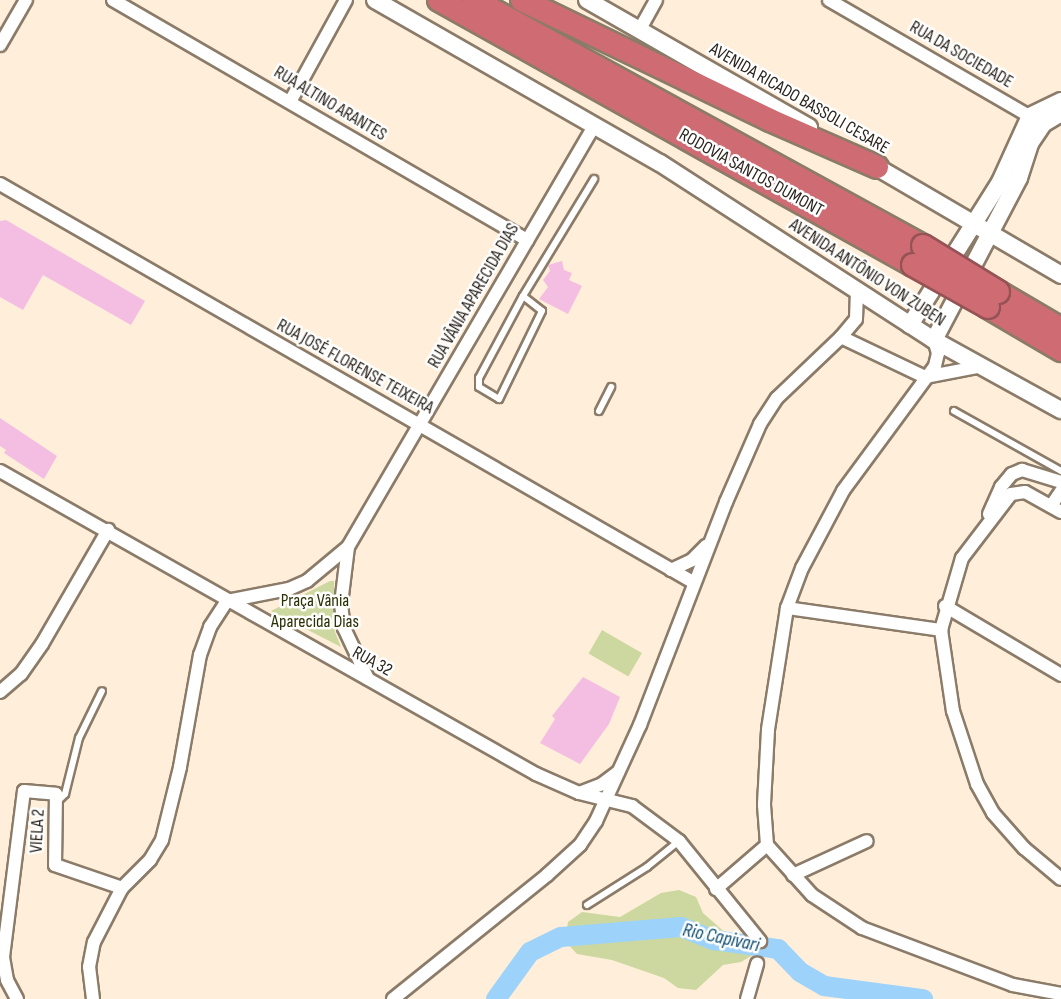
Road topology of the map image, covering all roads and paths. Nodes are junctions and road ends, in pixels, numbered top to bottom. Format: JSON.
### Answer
{"nodes":[{"id":1,"x":26,"y":0,"type":"edge"},
{"id":2,"x":113,"y":0,"type":"edge"},
{"id":3,"x":346,"y":0,"type":"edge"},
{"id":4,"x":375,"y":0,"type":"edge"},
{"id":5,"x":439,"y":0,"type":"edge"},
{"id":6,"x":474,"y":0,"type":"edge"},
{"id":7,"x":522,"y":0,"type":"edge"},
{"id":8,"x":587,"y":0,"type":"edge"},
{"id":9,"x":656,"y":0,"type":"edge"},
{"id":10,"x":829,"y":0,"type":"edge"},
{"id":11,"x":640,"y":29,"type":"junction"},
{"id":12,"x":0,"y":45,"type":"edge"},
{"id":13,"x":291,"y":100,"type":"junction"},
{"id":14,"x":1061,"y":101,"type":"edge"},
{"id":15,"x":1061,"y":113,"type":"edge"},
{"id":16,"x":1037,"y":120,"type":"junction"},
{"id":17,"x":594,"y":126,"type":"junction"},
{"id":18,"x":877,"y":167,"type":"junction"},
{"id":19,"x":594,"y":179,"type":"dead end"},
{"id":20,"x":0,"y":184,"type":"edge"},
{"id":21,"x":972,"y":224,"type":"junction"},
{"id":22,"x":990,"y":234,"type":"junction"},
{"id":23,"x":528,"y":240,"type":"junction"},
{"id":24,"x":918,"y":255,"type":"junction"},
{"id":25,"x":1061,"y":275,"type":"edge"},
{"id":26,"x":857,"y":291,"type":"junction"},
{"id":27,"x":523,"y":296,"type":"junction"},
{"id":28,"x":993,"y":299,"type":"junction"},
{"id":29,"x":910,"y":325,"type":"junction"},
{"id":30,"x":1061,"y":329,"type":"edge"},
{"id":31,"x":841,"y":337,"type":"junction"},
{"id":32,"x":933,"y":340,"type":"junction"},
{"id":33,"x":1061,"y":350,"type":"edge"},
{"id":34,"x":978,"y":367,"type":"junction"},
{"id":35,"x":925,"y":377,"type":"junction"},
{"id":36,"x":611,"y":387,"type":"dead end"},
{"id":37,"x":1061,"y":410,"type":"edge"},
{"id":38,"x":599,"y":411,"type":"dead end"},
{"id":39,"x":954,"y":411,"type":"dead end"},
{"id":40,"x":420,"y":424,"type":"junction"},
{"id":41,"x":0,"y":471,"type":"edge"},
{"id":42,"x":1061,"y":471,"type":"edge"},
{"id":43,"x":1061,"y":482,"type":"edge"},
{"id":44,"x":1061,"y":491,"type":"edge"},
{"id":45,"x":1056,"y":509,"type":"edge"},
{"id":46,"x":983,"y":526,"type":"junction"},
{"id":47,"x":108,"y":530,"type":"junction"},
{"id":48,"x":710,"y":541,"type":"junction"},
{"id":49,"x":348,"y":547,"type":"junction"},
{"id":50,"x":671,"y":570,"type":"junction"},
{"id":51,"x":693,"y":582,"type":"junction"},
{"id":52,"x":227,"y":601,"type":"junction"},
{"id":53,"x":945,"y":606,"type":"junction"},
{"id":54,"x":787,"y":608,"type":"junction"},
{"id":55,"x":940,"y":630,"type":"junction"},
{"id":56,"x":1061,"y":675,"type":"edge"},
{"id":57,"x":368,"y":680,"type":"junction"},
{"id":58,"x":102,"y":691,"type":"dead end"},
{"id":59,"x":0,"y":692,"type":"edge"},
{"id":60,"x":621,"y":769,"type":"junction"},
{"id":61,"x":579,"y":793,"type":"junction"},
{"id":62,"x":58,"y":801,"type":"junction"},
{"id":63,"x":607,"y":801,"type":"junction"},
{"id":64,"x":679,"y":841,"type":"junction"},
{"id":65,"x":867,"y":841,"type":"dead end"},
{"id":66,"x":767,"y":845,"type":"junction"},
{"id":67,"x":793,"y":875,"type":"junction"},
{"id":68,"x":1061,"y":879,"type":"edge"},
{"id":69,"x":122,"y":888,"type":"junction"},
{"id":70,"x":716,"y":889,"type":"junction"},
{"id":71,"x":587,"y":905,"type":"dead end"},
{"id":72,"x":760,"y":941,"type":"dead end"},
{"id":73,"x":758,"y":963,"type":"dead end"},
{"id":74,"x":1061,"y":994,"type":"edge"},
{"id":75,"x":17,"y":999,"type":"edge"},
{"id":76,"x":93,"y":999,"type":"edge"},
{"id":77,"x":393,"y":999,"type":"edge"},
{"id":78,"x":747,"y":999,"type":"edge"}],
"edges":[{"from":1,"to":12,"type":"street"},
{"from":2,"to":13,"type":"street","name":"RUA ALTINO ARANTES"},
{"from":3,"to":13,"type":"street"},
{"from":4,"to":17,"type":"street","name":"AVENIDA ANTÔNIO VON ZUBEN"},
{"from":5,"to":24,"type":"highway","name":"RODOVIA SANTOS DUMONT"},
{"from":6,"to":24,"type":"highway","name":"RODOVIA SANTOS DUMONT"},
{"from":7,"to":18,"type":"highway"},
{"from":8,"to":11,"type":"street","name":"AVENIDA RICADO BASSOLI CESARE"},
{"from":9,"to":11,"type":"street"},
{"from":10,"to":16,"type":"street","name":"RUA DA SOCIEDADE"},
{"from":11,"to":18,"type":"street","name":"AVENIDA RICADO BASSOLI CESARE"},
{"from":13,"to":23,"type":"street","name":"RUA ALTINO ARANTES"},
{"from":14,"to":16,"type":"street"},
{"from":15,"to":16,"type":"street"},
{"from":16,"to":21,"type":"street"},
{"from":16,"to":22,"type":"street"},
{"from":17,"to":23,"type":"street","name":"RUA VÂNIA APARECIDA DIAS"},
{"from":17,"to":26,"type":"street","name":"AVENIDA ANTÔNIO VON ZUBEN"},
{"from":18,"to":21,"type":"street","name":"AVENIDA RICADO BASSOLI CESARE"},
{"from":19,"to":27,"type":"lane"},
{"from":20,"to":40,"type":"street","name":"RUA JOSÉ FLORENSE TEIXEIRA"},
{"from":21,"to":22,"type":"street","name":"AVENIDA RICADO BASSOLI CESARE"},
{"from":21,"to":29,"type":"street"},
{"from":22,"to":25,"type":"street","name":"AVENIDA RICADO BASSOLI CESARE"},
{"from":22,"to":32,"type":"street"},
{"from":23,"to":40,"type":"street","name":"RUA VÂNIA APARECIDA DIAS"},
{"from":24,"to":28,"type":"highway","name":"RODOVIA SANTOS DUMONT","bridge":true},
{"from":26,"to":29,"type":"street","name":"AVENIDA ANTÔNIO VON ZUBEN"},
{"from":26,"to":31,"type":"street"},
{"from":27,"to":27,"type":"lane"},
{"from":28,"to":30,"type":"highway","name":"RODOVIA SANTOS DUMONT"},
{"from":28,"to":33,"type":"highway","name":"RODOVIA SANTOS DUMONT"},
{"from":29,"to":32,"type":"street","name":"AVENIDA ANTÔNIO VON ZUBEN"},
{"from":31,"to":35,"type":"street"},
{"from":31,"to":48,"type":"street"},
{"from":32,"to":34,"type":"street","name":"AVENIDA ANTÔNIO VON ZUBEN"},
{"from":32,"to":35,"type":"street"},
{"from":34,"to":35,"type":"street"},
{"from":34,"to":37,"type":"street","name":"AVENIDA ANTÔNIO VON ZUBEN"},
{"from":35,"to":54,"type":"street"},
{"from":36,"to":38,"type":"lane"},
{"from":39,"to":42,"type":"lane"},
{"from":40,"to":49,"type":"street","name":"RUA VÂNIA APARECIDA DIAS"},
{"from":40,"to":50,"type":"street","name":"RUA JOSÉ FLORENSE TEIXEIRA"},
{"from":41,"to":47,"type":"street","name":"RUA 32"},
{"from":43,"to":46,"type":"street"},
{"from":44,"to":45,"type":"street"},
{"from":45,"to":46,"type":"street"},
{"from":46,"to":53,"type":"street"},
{"from":47,"to":52,"type":"street","name":"RUA 32"},
{"from":47,"to":59,"type":"street"},
{"from":48,"to":50,"type":"street"},
{"from":48,"to":51,"type":"street"},
{"from":49,"to":52,"type":"street","name":"RUA VÂNIA APARECIDA DIAS"},
{"from":49,"to":57,"type":"street","name":"RUA VÂNIA APARECIDA DIAS"},
{"from":50,"to":51,"type":"street","name":"RUA JOSÉ FLORENSE TEIXEIRA"},
{"from":51,"to":60,"type":"street"},
{"from":52,"to":57,"type":"street","name":"RUA 32"},
{"from":52,"to":69,"type":"street"},
{"from":53,"to":55,"type":"street"},
{"from":53,"to":56,"type":"street"},
{"from":54,"to":55,"type":"street"},
{"from":54,"to":66,"type":"street"},
{"from":55,"to":68,"type":"street"},
{"from":57,"to":61,"type":"street","name":"RUA 32"},
{"from":58,"to":62,"type":"lane"},
{"from":60,"to":61,"type":"street"},
{"from":60,"to":63,"type":"street"},
{"from":61,"to":63,"type":"street","name":"RUA 32"},
{"from":62,"to":69,"type":"street","name":"VIELA 2"},
{"from":62,"to":75,"type":"street","name":"VIELA 2"},
{"from":63,"to":64,"type":"street","name":"RUA 32"},
{"from":63,"to":77,"type":"street"},
{"from":64,"to":70,"type":"street","name":"RUA 32"},
{"from":64,"to":71,"type":"lane"},
{"from":65,"to":67,"type":"street"},
{"from":66,"to":67,"type":"street"},
{"from":66,"to":70,"type":"street"},
{"from":67,"to":74,"type":"street"},
{"from":69,"to":76,"type":"street"},
{"from":70,"to":72,"type":"street","name":"RUA 32"},
{"from":73,"to":78,"type":"street"}]}
